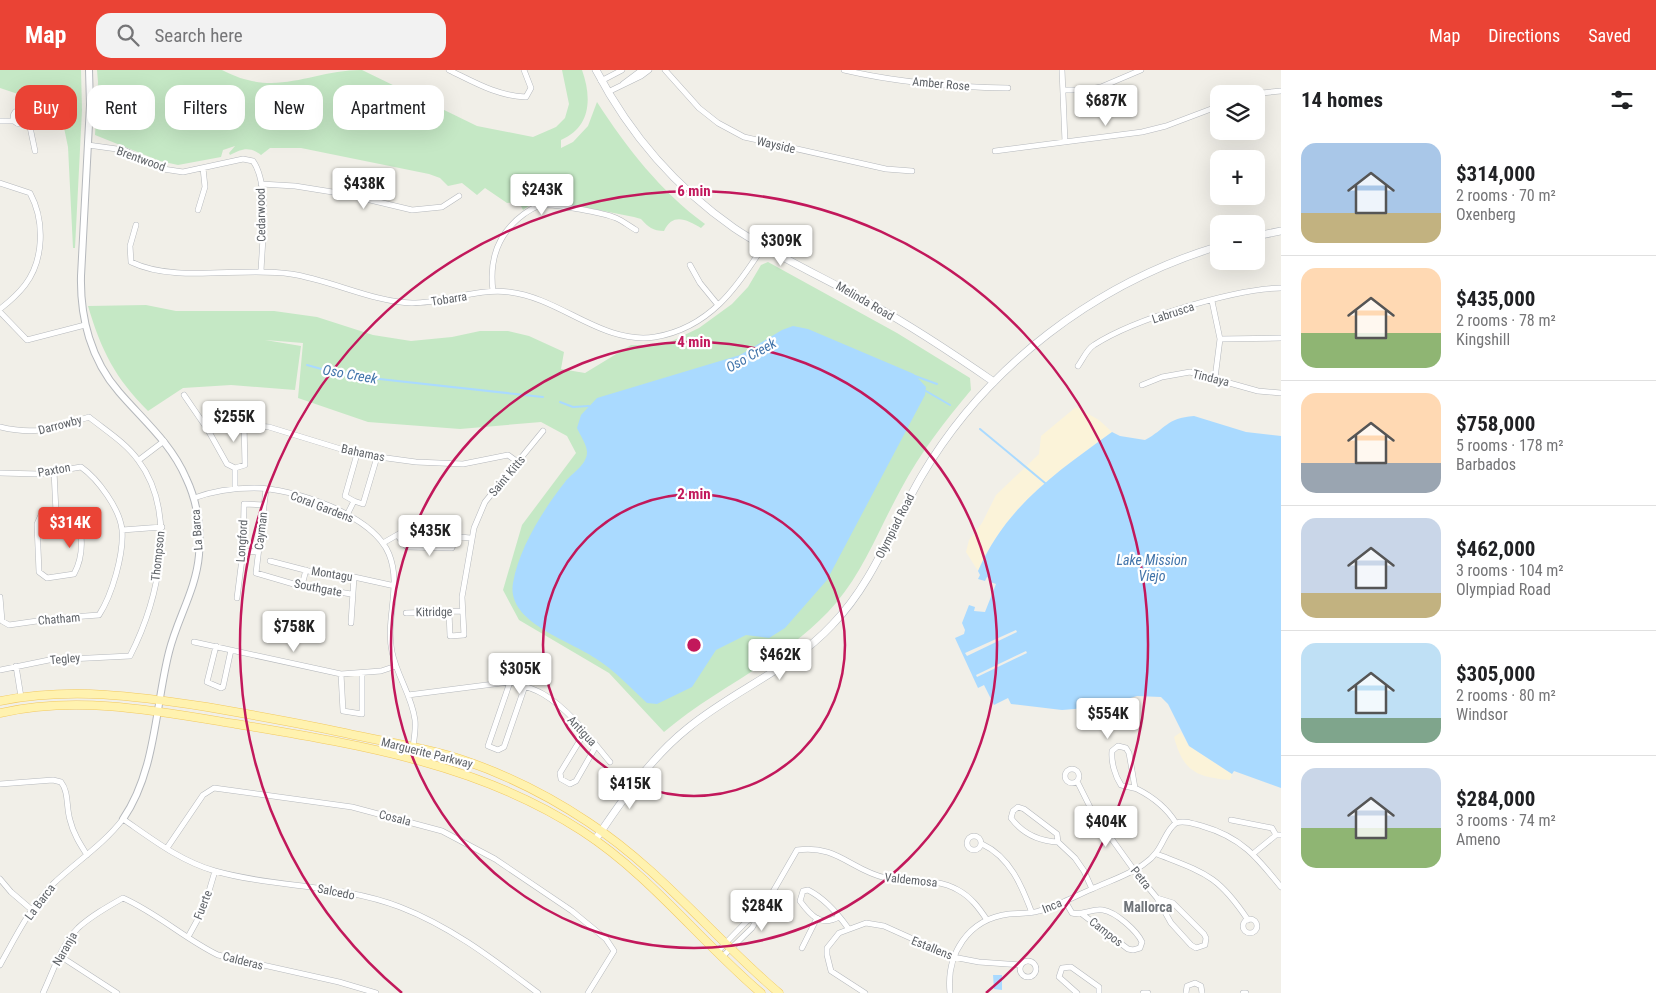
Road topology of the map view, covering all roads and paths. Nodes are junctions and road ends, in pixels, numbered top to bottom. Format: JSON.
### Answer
{"nodes":[{"id":1,"x":89,"y":70,"type":"edge"},
{"id":2,"x":449,"y":70,"type":"edge"},
{"id":3,"x":524,"y":70,"type":"edge"},
{"id":4,"x":596,"y":70,"type":"edge"},
{"id":5,"x":622,"y":70,"type":"edge"},
{"id":6,"x":665,"y":70,"type":"edge"},
{"id":7,"x":844,"y":70,"type":"edge"},
{"id":8,"x":1062,"y":70,"type":"edge"},
{"id":9,"x":1141,"y":70,"type":"edge"},
{"id":10,"x":646,"y":71,"type":"edge"},
{"id":11,"x":601,"y":81,"type":"junction"},
{"id":12,"x":1008,"y":88,"type":"dead end"},
{"id":13,"x":1062,"y":90,"type":"junction"},
{"id":14,"x":1281,"y":91,"type":"edge"},
{"id":15,"x":608,"y":92,"type":"junction"},
{"id":16,"x":1265,"y":93,"type":"edge"},
{"id":17,"x":1210,"y":109,"type":"edge"},
{"id":18,"x":15,"y":114,"type":"edge"},
{"id":19,"x":0,"y":121,"type":"edge"},
{"id":20,"x":14,"y":121,"type":"joint"},
{"id":21,"x":31,"y":130,"type":"edge"},
{"id":22,"x":1066,"y":142,"type":"junction"},
{"id":23,"x":88,"y":145,"type":"junction"},
{"id":24,"x":35,"y":151,"type":"dead end"},
{"id":25,"x":995,"y":151,"type":"dead end"},
{"id":26,"x":253,"y":161,"type":"joint"},
{"id":27,"x":203,"y":168,"type":"junction"},
{"id":28,"x":912,"y":171,"type":"dead end"},
{"id":29,"x":0,"y":183,"type":"edge"},
{"id":30,"x":261,"y":184,"type":"junction"},
{"id":31,"x":459,"y":196,"type":"dead end"},
{"id":32,"x":198,"y":210,"type":"dead end"},
{"id":33,"x":136,"y":225,"type":"dead end"},
{"id":34,"x":636,"y":230,"type":"dead end"},
{"id":35,"x":1281,"y":231,"type":"edge"},
{"id":36,"x":1265,"y":234,"type":"edge"},
{"id":37,"x":764,"y":246,"type":"junction"},
{"id":38,"x":1210,"y":249,"type":"edge"},
{"id":39,"x":690,"y":265,"type":"dead end"},
{"id":40,"x":261,"y":272,"type":"junction"},
{"id":41,"x":1281,"y":288,"type":"edge"},
{"id":42,"x":493,"y":291,"type":"junction"},
{"id":43,"x":1212,"y":301,"type":"junction"},
{"id":44,"x":718,"y":306,"type":"junction"},
{"id":45,"x":0,"y":310,"type":"edge"},
{"id":46,"x":85,"y":325,"type":"junction"},
{"id":47,"x":1281,"y":338,"type":"edge"},
{"id":48,"x":1220,"y":339,"type":"junction"},
{"id":49,"x":1078,"y":366,"type":"dead end"},
{"id":50,"x":1215,"y":378,"type":"junction"},
{"id":51,"x":994,"y":382,"type":"junction"},
{"id":52,"x":1142,"y":385,"type":"dead end"},
{"id":53,"x":1281,"y":393,"type":"edge"},
{"id":54,"x":184,"y":395,"type":"dead end"},
{"id":55,"x":90,"y":417,"type":"joint"},
{"id":56,"x":244,"y":424,"type":"junction"},
{"id":57,"x":0,"y":427,"type":"edge"},
{"id":58,"x":208,"y":430,"type":"junction"},
{"id":59,"x":543,"y":431,"type":"dead end"},
{"id":60,"x":164,"y":440,"type":"junction"},
{"id":61,"x":357,"y":454,"type":"junction"},
{"id":62,"x":377,"y":457,"type":"junction"},
{"id":63,"x":139,"y":460,"type":"junction"},
{"id":64,"x":519,"y":462,"type":"junction"},
{"id":65,"x":235,"y":468,"type":"junction"},
{"id":66,"x":54,"y":471,"type":"junction"},
{"id":67,"x":0,"y":473,"type":"edge"},
{"id":68,"x":235,"y":489,"type":"junction"},
{"id":69,"x":266,"y":489,"type":"junction"},
{"id":70,"x":194,"y":498,"type":"junction"},
{"id":71,"x":354,"y":501,"type":"junction"},
{"id":72,"x":264,"y":505,"type":"junction"},
{"id":73,"x":56,"y":512,"type":"junction"},
{"id":74,"x":347,"y":515,"type":"junction"},
{"id":75,"x":162,"y":527,"type":"junction"},
{"id":76,"x":122,"y":530,"type":"junction"},
{"id":77,"x":397,"y":535,"type":"junction"},
{"id":78,"x":456,"y":535,"type":"junction"},
{"id":79,"x":470,"y":538,"type":"junction"},
{"id":80,"x":383,"y":543,"type":"junction"},
{"id":81,"x":243,"y":551,"type":"junction"},
{"id":82,"x":258,"y":552,"type":"junction"},
{"id":83,"x":270,"y":561,"type":"dead end"},
{"id":84,"x":306,"y":570,"type":"junction"},
{"id":85,"x":256,"y":573,"type":"joint"},
{"id":86,"x":354,"y":577,"type":"junction"},
{"id":87,"x":302,"y":586,"type":"junction"},
{"id":88,"x":395,"y":586,"type":"junction"},
{"id":89,"x":351,"y":594,"type":"junction"},
{"id":90,"x":0,"y":597,"type":"edge"},
{"id":91,"x":236,"y":598,"type":"dead end"},
{"id":92,"x":462,"y":611,"type":"junction"},
{"id":93,"x":449,"y":612,"type":"junction"},
{"id":94,"x":406,"y":613,"type":"dead end"},
{"id":95,"x":351,"y":623,"type":"dead end"},
{"id":96,"x":194,"y":642,"type":"dead end"},
{"id":97,"x":216,"y":646,"type":"junction"},
{"id":98,"x":231,"y":650,"type":"junction"},
{"id":99,"x":130,"y":656,"type":"joint"},
{"id":100,"x":16,"y":666,"type":"junction"},
{"id":101,"x":396,"y":666,"type":"junction"},
{"id":102,"x":0,"y":670,"type":"edge"},
{"id":103,"x":362,"y":673,"type":"junction"},
{"id":104,"x":341,"y":674,"type":"junction"},
{"id":105,"x":510,"y":682,"type":"junction"},
{"id":106,"x":525,"y":686,"type":"junction"},
{"id":107,"x":408,"y":695,"type":"junction"},
{"id":108,"x":21,"y":697,"type":"junction"},
{"id":109,"x":159,"y":699,"type":"junction"},
{"id":110,"x":0,"y":701,"type":"edge"},
{"id":111,"x":156,"y":712,"type":"junction"},
{"id":112,"x":0,"y":713,"type":"edge"},
{"id":113,"x":585,"y":732,"type":"junction"},
{"id":114,"x":596,"y":746,"type":"junction"},
{"id":115,"x":413,"y":747,"type":"junction"},
{"id":116,"x":610,"y":762,"type":"dead end"},
{"id":117,"x":1077,"y":781,"type":"dead end"},
{"id":118,"x":0,"y":784,"type":"edge"},
{"id":119,"x":1135,"y":788,"type":"junction"},
{"id":120,"x":123,"y":819,"type":"junction"},
{"id":121,"x":1231,"y":820,"type":"dead end"},
{"id":122,"x":1176,"y":822,"type":"junction"},
{"id":123,"x":601,"y":831,"type":"junction"},
{"id":124,"x":1278,"y":835,"type":"edge"},
{"id":125,"x":595,"y":840,"type":"junction"},
{"id":126,"x":1058,"y":842,"type":"junction"},
{"id":127,"x":982,"y":844,"type":"dead end"},
{"id":128,"x":167,"y":848,"type":"junction"},
{"id":129,"x":1254,"y":853,"type":"junction"},
{"id":130,"x":1157,"y":854,"type":"junction"},
{"id":131,"x":87,"y":855,"type":"junction"},
{"id":132,"x":1134,"y":870,"type":"junction"},
{"id":133,"x":215,"y":871,"type":"junction"},
{"id":134,"x":0,"y":879,"type":"edge"},
{"id":135,"x":1281,"y":887,"type":"edge"},
{"id":136,"x":1092,"y":889,"type":"junction"},
{"id":137,"x":123,"y":898,"type":"joint"},
{"id":138,"x":1157,"y":898,"type":"junction"},
{"id":139,"x":1065,"y":901,"type":"junction"},
{"id":140,"x":32,"y":910,"type":"junction"},
{"id":141,"x":762,"y":912,"type":"junction"},
{"id":142,"x":1032,"y":913,"type":"junction"},
{"id":143,"x":1082,"y":914,"type":"junction"},
{"id":144,"x":839,"y":917,"type":"junction"},
{"id":145,"x":816,"y":918,"type":"junction"},
{"id":146,"x":987,"y":920,"type":"junction"},
{"id":147,"x":1248,"y":920,"type":"dead end"},
{"id":148,"x":746,"y":922,"type":"junction"},
{"id":149,"x":752,"y":928,"type":"junction"},
{"id":150,"x":848,"y":928,"type":"junction"},
{"id":151,"x":188,"y":937,"type":"junction"},
{"id":152,"x":728,"y":946,"type":"junction"},
{"id":153,"x":802,"y":948,"type":"dead end"},
{"id":154,"x":720,"y":954,"type":"junction"},
{"id":155,"x":60,"y":956,"type":"junction"},
{"id":156,"x":953,"y":957,"type":"junction"},
{"id":157,"x":0,"y":965,"type":"edge"},
{"id":158,"x":1021,"y":965,"type":"dead end"},
{"id":159,"x":43,"y":993,"type":"edge"},
{"id":160,"x":116,"y":993,"type":"edge"},
{"id":161,"x":376,"y":993,"type":"edge"},
{"id":162,"x":538,"y":993,"type":"edge"},
{"id":163,"x":588,"y":993,"type":"edge"},
{"id":164,"x":761,"y":993,"type":"edge"},
{"id":165,"x":779,"y":993,"type":"edge"},
{"id":166,"x":865,"y":993,"type":"edge"},
{"id":167,"x":950,"y":993,"type":"edge"},
{"id":168,"x":1077,"y":993,"type":"edge"},
{"id":169,"x":1099,"y":993,"type":"edge"},
{"id":170,"x":1143,"y":993,"type":"edge"},
{"id":171,"x":1148,"y":993,"type":"edge"},
{"id":172,"x":1186,"y":993,"type":"edge"},
{"id":173,"x":1202,"y":993,"type":"edge"}],
"edges":[{"from":1,"to":23,"type":"street","name":"La Barca"},
{"from":2,"to":3,"type":"street"},
{"from":4,"to":11,"type":"main road","name":"Melinda Road"},
{"from":5,"to":11,"type":"street"},
{"from":6,"to":28,"type":"street","name":"Wayside"},
{"from":7,"to":12,"type":"street","name":"Amber Rose"},
{"from":8,"to":13,"type":"street"},
{"from":9,"to":13,"type":"street"},
{"from":10,"to":15,"type":"street"},
{"from":11,"to":15,"type":"main road","name":"Melinda Road"},
{"from":13,"to":22,"type":"street"},
{"from":14,"to":16,"type":"street"},
{"from":15,"to":37,"type":"main road","name":"Melinda Road"},
{"from":17,"to":22,"type":"street"},
{"from":18,"to":20,"type":"street"},
{"from":19,"to":20,"type":"street"},
{"from":21,"to":24,"type":"street"},
{"from":22,"to":25,"type":"street"},
{"from":23,"to":27,"type":"street","name":"Brentwood"},
{"from":23,"to":46,"type":"street","name":"La Barca"},
{"from":26,"to":27,"type":"street","name":"Brentwood"},
{"from":26,"to":30,"type":"street","name":"Cedarwood"},
{"from":27,"to":32,"type":"street"},
{"from":29,"to":45,"type":"street"},
{"from":30,"to":31,"type":"street"},
{"from":30,"to":40,"type":"street","name":"Cedarwood"},
{"from":33,"to":40,"type":"street","name":"Tobarra"},
{"from":34,"to":42,"type":"street"},
{"from":35,"to":36,"type":"main road"},
{"from":37,"to":44,"type":"street","name":"Tobarra"},
{"from":37,"to":51,"type":"main road","name":"Melinda Road"},
{"from":38,"to":51,"type":"main road","name":"Olympiad Road"},
{"from":39,"to":44,"type":"street"},
{"from":40,"to":42,"type":"street","name":"Tobarra"},
{"from":41,"to":43,"type":"street","name":"Labrusca"},
{"from":42,"to":44,"type":"street","name":"Tobarra"},
{"from":43,"to":48,"type":"street"},
{"from":43,"to":49,"type":"street","name":"Labrusca"},
{"from":45,"to":46,"type":"street"},
{"from":46,"to":60,"type":"street","name":"La Barca"},
{"from":47,"to":48,"type":"street"},
{"from":48,"to":50,"type":"street"},
{"from":50,"to":52,"type":"street","name":"Tindaya"},
{"from":50,"to":53,"type":"street","name":"Tindaya"},
{"from":51,"to":123,"type":"main road","name":"Olympiad Road"},
{"from":54,"to":58,"type":"street"},
{"from":55,"to":57,"type":"street","name":"Darrowby"},
{"from":55,"to":63,"type":"street","name":"Thompson"},
{"from":56,"to":58,"type":"street","name":"Bahamas"},
{"from":56,"to":61,"type":"street","name":"Bahamas"},
{"from":56,"to":65,"type":"street"},
{"from":58,"to":65,"type":"street"},
{"from":59,"to":64,"type":"street","name":"Saint Kitts"},
{"from":60,"to":63,"type":"street"},
{"from":60,"to":70,"type":"street","name":"La Barca"},
{"from":61,"to":62,"type":"street","name":"Bahamas"},
{"from":61,"to":71,"type":"street"},
{"from":62,"to":64,"type":"street","name":"Bahamas"},
{"from":62,"to":71,"type":"street"},
{"from":63,"to":75,"type":"street","name":"Thompson"},
{"from":64,"to":79,"type":"street","name":"Saint Kitts"},
{"from":65,"to":68,"type":"street"},
{"from":66,"to":67,"type":"street","name":"Paxton"},
{"from":66,"to":73,"type":"street"},
{"from":66,"to":76,"type":"street","name":"Paxton"},
{"from":68,"to":69,"type":"street","name":"Coral Gardens"},
{"from":68,"to":70,"type":"street","name":"Coral Gardens"},
{"from":69,"to":72,"type":"street","name":"Cayman"},
{"from":69,"to":74,"type":"street","name":"Coral Gardens"},
{"from":70,"to":109,"type":"street","name":"La Barca"},
{"from":71,"to":74,"type":"street"},
{"from":72,"to":81,"type":"street","name":"Longford"},
{"from":72,"to":82,"type":"street","name":"Cayman"},
{"from":73,"to":73,"type":"street"},
{"from":74,"to":80,"type":"street","name":"Coral Gardens"},
{"from":75,"to":76,"type":"street"},
{"from":75,"to":99,"type":"street","name":"Thompson"},
{"from":76,"to":90,"type":"street","name":"Chatham"},
{"from":77,"to":78,"type":"street"},
{"from":77,"to":78,"type":"street"},
{"from":77,"to":80,"type":"street"},
{"from":78,"to":79,"type":"street"},
{"from":79,"to":92,"type":"street","name":"Saint Kitts"},
{"from":80,"to":88,"type":"street","name":"Coral Gardens"},
{"from":81,"to":82,"type":"street"},
{"from":81,"to":91,"type":"street","name":"Longford"},
{"from":82,"to":85,"type":"street","name":"Cayman"},
{"from":83,"to":84,"type":"street","name":"Montagu"},
{"from":84,"to":86,"type":"street","name":"Montagu"},
{"from":84,"to":87,"type":"street"},
{"from":85,"to":87,"type":"street","name":"Southgate"},
{"from":86,"to":88,"type":"street","name":"Montagu"},
{"from":86,"to":89,"type":"street"},
{"from":87,"to":89,"type":"street","name":"Southgate"},
{"from":88,"to":101,"type":"street","name":"Coral Gardens"},
{"from":89,"to":95,"type":"street"},
{"from":92,"to":93,"type":"street","name":"Kitridge"},
{"from":92,"to":93,"type":"street","name":"Saint Kitts"},
{"from":93,"to":94,"type":"street","name":"Kitridge"},
{"from":96,"to":97,"type":"street"},
{"from":97,"to":98,"type":"street"},
{"from":97,"to":98,"type":"street"},
{"from":98,"to":104,"type":"street"},
{"from":99,"to":100,"type":"street","name":"Tegley"},
{"from":100,"to":102,"type":"street","name":"Tegley"},
{"from":100,"to":108,"type":"street"},
{"from":101,"to":103,"type":"street"},
{"from":101,"to":107,"type":"street","name":"Coral Gardens"},
{"from":103,"to":104,"type":"street"},
{"from":103,"to":104,"type":"street"},
{"from":105,"to":106,"type":"street","name":"Antigua"},
{"from":105,"to":106,"type":"street"},
{"from":105,"to":107,"type":"street","name":"Antigua"},
{"from":106,"to":113,"type":"street","name":"Antigua"},
{"from":107,"to":115,"type":"street","name":"Coral Gardens"},
{"from":108,"to":109,"type":"main road","name":"Marguerite Parkway"},
{"from":108,"to":110,"type":"main road","name":"Marguerite Parkway"},
{"from":109,"to":111,"type":"street","name":"La Barca"},
{"from":109,"to":115,"type":"main road","name":"Marguerite Parkway"},
{"from":111,"to":112,"type":"main road","name":"Marguerite Parkway"},
{"from":111,"to":120,"type":"street","name":"La Barca"},
{"from":111,"to":125,"type":"main road","name":"Marguerite Parkway"},
{"from":113,"to":114,"type":"street","name":"Antigua"},
{"from":113,"to":114,"type":"street"},
{"from":114,"to":116,"type":"street","name":"Antigua"},
{"from":115,"to":123,"type":"main road","name":"Marguerite Parkway"},
{"from":117,"to":132,"type":"street","name":"Petra"},
{"from":118,"to":131,"type":"street"},
{"from":119,"to":119,"type":"street"},
{"from":119,"to":122,"type":"street"},
{"from":120,"to":128,"type":"street","name":"Salcedo"},
{"from":120,"to":131,"type":"street","name":"La Barca"},
{"from":121,"to":124,"type":"street"},
{"from":122,"to":129,"type":"street"},
{"from":122,"to":130,"type":"street","name":"Inca"},
{"from":123,"to":125,"type":"main road","name":"Olympiad Road"},
{"from":123,"to":152,"type":"main road","name":"Marguerite Parkway"},
{"from":124,"to":129,"type":"street"},
{"from":125,"to":154,"type":"main road","name":"Marguerite Parkway"},
{"from":126,"to":126,"type":"street"},
{"from":126,"to":136,"type":"street"},
{"from":127,"to":142,"type":"street"},
{"from":128,"to":133,"type":"street","name":"Salcedo"},
{"from":128,"to":163,"type":"street","name":"Cosala"},
{"from":129,"to":135,"type":"street"},
{"from":130,"to":132,"type":"street","name":"Inca"},
{"from":130,"to":147,"type":"street"},
{"from":131,"to":140,"type":"street","name":"La Barca"},
{"from":132,"to":136,"type":"street","name":"Inca"},
{"from":132,"to":138,"type":"street","name":"Petra"},
{"from":133,"to":151,"type":"street","name":"Fuerte"},
{"from":133,"to":162,"type":"street","name":"Salcedo"},
{"from":134,"to":140,"type":"street"},
{"from":136,"to":139,"type":"street","name":"Inca"},
{"from":137,"to":151,"type":"street","name":"Calderas"},
{"from":137,"to":155,"type":"street","name":"Naranja"},
{"from":138,"to":138,"type":"street","name":"Petra"},
{"from":139,"to":142,"type":"street","name":"Inca"},
{"from":139,"to":143,"type":"street","name":"Campos"},
{"from":140,"to":157,"type":"street","name":"La Barca"},
{"from":141,"to":146,"type":"street","name":"Valdemosa"},
{"from":141,"to":148,"type":"street"},
{"from":141,"to":149,"type":"street"},
{"from":142,"to":146,"type":"street","name":"Inca"},
{"from":143,"to":143,"type":"street","name":"Campos"},
{"from":144,"to":145,"type":"street"},
{"from":144,"to":145,"type":"street"},
{"from":144,"to":150,"type":"street"},
{"from":145,"to":153,"type":"street"},
{"from":146,"to":156,"type":"street","name":"Inca"},
{"from":148,"to":149,"type":"street"},
{"from":148,"to":152,"type":"street"},
{"from":149,"to":152,"type":"street"},
{"from":150,"to":156,"type":"street","name":"Estallens"},
{"from":150,"to":166,"type":"street"},
{"from":151,"to":161,"type":"street","name":"Calderas"},
{"from":152,"to":154,"type":"street"},
{"from":152,"to":165,"type":"main road","name":"Marguerite Parkway"},
{"from":154,"to":164,"type":"main road","name":"Marguerite Parkway"},
{"from":155,"to":159,"type":"street","name":"Naranja"},
{"from":155,"to":160,"type":"street"},
{"from":156,"to":158,"type":"street","name":"Estallens"},
{"from":156,"to":167,"type":"street","name":"Inca"},
{"from":168,"to":169,"type":"street"},
{"from":170,"to":171,"type":"street"},
{"from":172,"to":173,"type":"street"}]}
